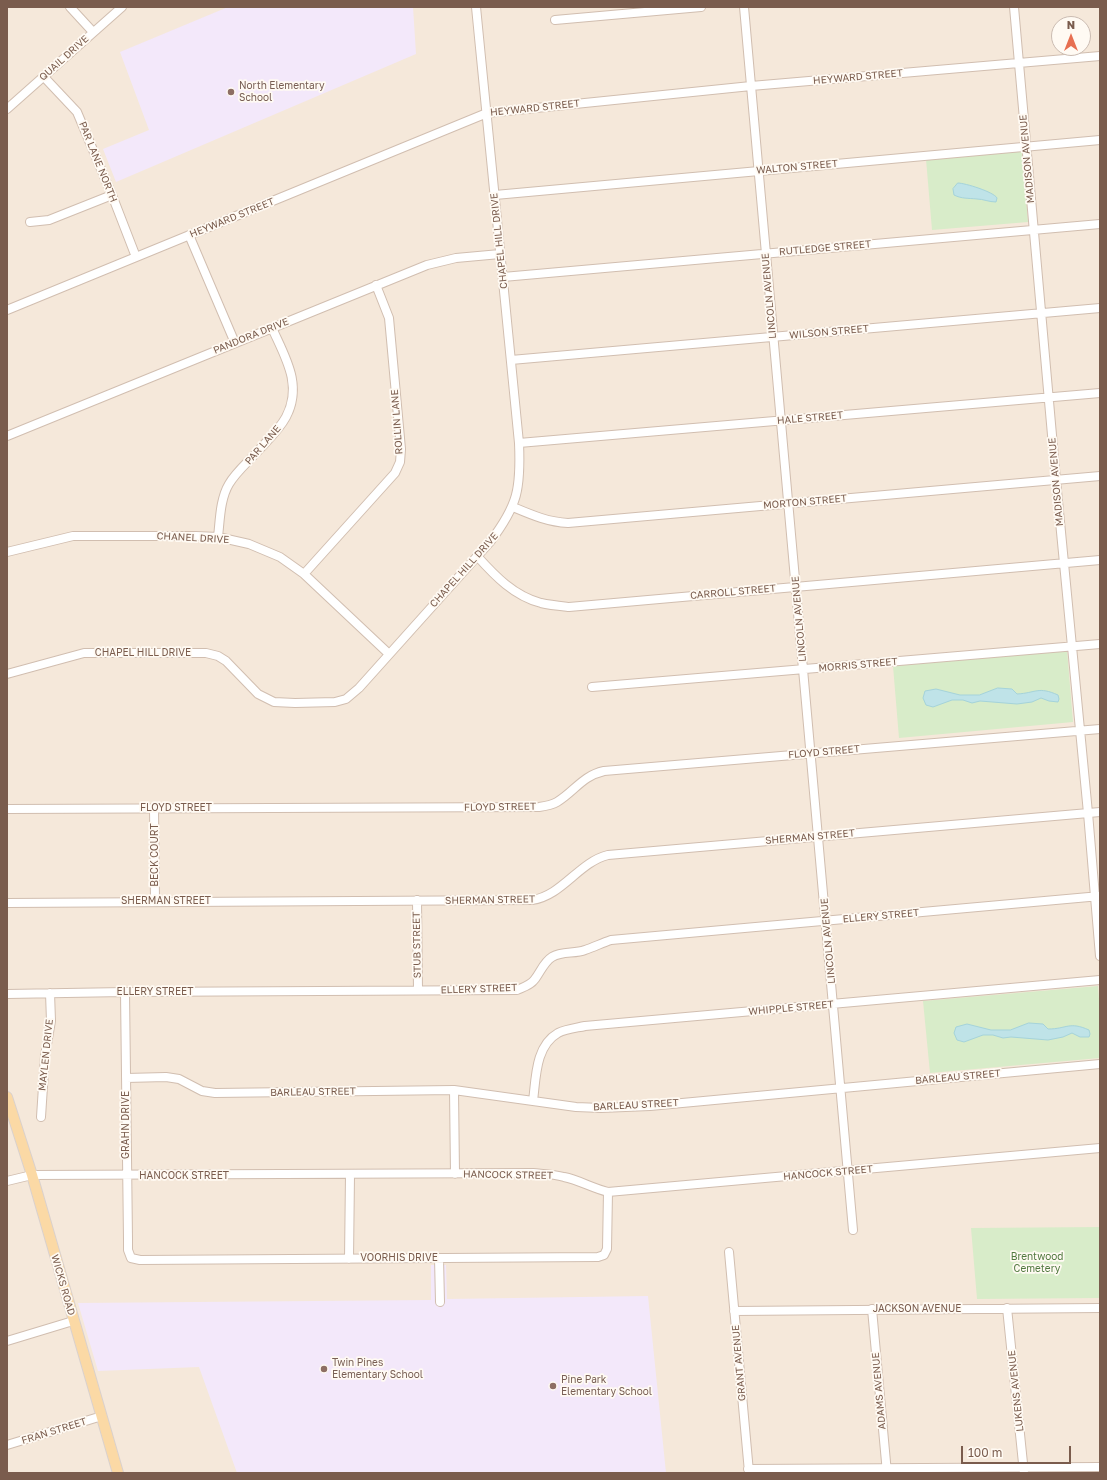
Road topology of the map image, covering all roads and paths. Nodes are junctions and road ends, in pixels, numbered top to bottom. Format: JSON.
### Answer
{"nodes":[{"id":1,"x":70,"y":7,"type":"edge"},
{"id":2,"x":122,"y":7,"type":"edge"},
{"id":3,"x":476,"y":7,"type":"edge"},
{"id":4,"x":701,"y":7,"type":"edge"},
{"id":5,"x":744,"y":7,"type":"edge"},
{"id":6,"x":1014,"y":7,"type":"edge"},
{"id":7,"x":555,"y":20,"type":"dead end"},
{"id":8,"x":93,"y":32,"type":"junction"},
{"id":9,"x":1100,"y":56,"type":"edge"},
{"id":10,"x":1019,"y":63,"type":"junction"},
{"id":11,"x":44,"y":76,"type":"junction"},
{"id":12,"x":751,"y":86,"type":"junction"},
{"id":13,"x":7,"y":109,"type":"edge"},
{"id":14,"x":487,"y":113,"type":"junction"},
{"id":15,"x":1100,"y":140,"type":"edge"},
{"id":16,"x":1027,"y":146,"type":"junction"},
{"id":17,"x":759,"y":170,"type":"junction"},
{"id":18,"x":112,"y":195,"type":"junction"},
{"id":19,"x":495,"y":195,"type":"junction"},
{"id":20,"x":30,"y":222,"type":"dead end"},
{"id":21,"x":1100,"y":224,"type":"edge"},
{"id":22,"x":1033,"y":230,"type":"junction"},
{"id":23,"x":189,"y":235,"type":"junction"},
{"id":24,"x":765,"y":253,"type":"junction"},
{"id":25,"x":500,"y":254,"type":"junction"},
{"id":26,"x":136,"y":257,"type":"junction"},
{"id":27,"x":503,"y":277,"type":"junction"},
{"id":28,"x":376,"y":285,"type":"junction"},
{"id":29,"x":1100,"y":308,"type":"edge"},
{"id":30,"x":7,"y":310,"type":"edge"},
{"id":31,"x":1041,"y":313,"type":"junction"},
{"id":32,"x":272,"y":328,"type":"junction"},
{"id":33,"x":773,"y":336,"type":"junction"},
{"id":34,"x":234,"y":343,"type":"junction"},
{"id":35,"x":511,"y":360,"type":"junction"},
{"id":36,"x":1100,"y":393,"type":"edge"},
{"id":37,"x":1048,"y":397,"type":"junction"},
{"id":38,"x":780,"y":420,"type":"junction"},
{"id":39,"x":7,"y":436,"type":"edge"},
{"id":40,"x":519,"y":443,"type":"junction"},
{"id":41,"x":1100,"y":476,"type":"edge"},
{"id":42,"x":1056,"y":480,"type":"junction"},
{"id":43,"x":788,"y":503,"type":"junction"},
{"id":44,"x":513,"y":507,"type":"junction"},
{"id":45,"x":218,"y":537,"type":"junction"},
{"id":46,"x":7,"y":552,"type":"edge"},
{"id":47,"x":477,"y":556,"type":"junction"},
{"id":48,"x":1100,"y":560,"type":"edge"},
{"id":49,"x":1064,"y":564,"type":"junction"},
{"id":50,"x":304,"y":574,"type":"junction"},
{"id":51,"x":796,"y":586,"type":"junction"},
{"id":52,"x":1100,"y":644,"type":"edge"},
{"id":53,"x":1072,"y":647,"type":"junction"},
{"id":54,"x":389,"y":654,"type":"junction"},
{"id":55,"x":804,"y":670,"type":"junction"},
{"id":56,"x":7,"y":673,"type":"edge"},
{"id":57,"x":592,"y":687,"type":"dead end"},
{"id":58,"x":1100,"y":729,"type":"edge"},
{"id":59,"x":1079,"y":731,"type":"junction"},
{"id":60,"x":812,"y":753,"type":"junction"},
{"id":61,"x":154,"y":808,"type":"junction"},
{"id":62,"x":7,"y":809,"type":"edge"},
{"id":63,"x":1100,"y":812,"type":"edge"},
{"id":64,"x":1088,"y":813,"type":"junction"},
{"id":65,"x":819,"y":836,"type":"junction"},
{"id":66,"x":1097,"y":897,"type":"edge"},
{"id":67,"x":417,"y":900,"type":"junction"},
{"id":68,"x":155,"y":901,"type":"junction"},
{"id":69,"x":7,"y":903,"type":"edge"},
{"id":70,"x":826,"y":921,"type":"junction"},
{"id":71,"x":1100,"y":956,"type":"edge"},
{"id":72,"x":1100,"y":980,"type":"edge"},
{"id":73,"x":418,"y":990,"type":"junction"},
{"id":74,"x":125,"y":992,"type":"junction"},
{"id":75,"x":50,"y":993,"type":"junction"},
{"id":76,"x":7,"y":994,"type":"edge"},
{"id":77,"x":833,"y":1004,"type":"junction"},
{"id":78,"x":1100,"y":1064,"type":"edge"},
{"id":79,"x":126,"y":1078,"type":"junction"},
{"id":80,"x":840,"y":1088,"type":"junction"},
{"id":81,"x":454,"y":1090,"type":"junction"},
{"id":82,"x":7,"y":1096,"type":"edge"},
{"id":83,"x":533,"y":1101,"type":"junction"},
{"id":84,"x":41,"y":1117,"type":"dead end"},
{"id":85,"x":1100,"y":1148,"type":"edge"},
{"id":86,"x":848,"y":1172,"type":"junction"},
{"id":87,"x":455,"y":1174,"type":"junction"},
{"id":88,"x":350,"y":1175,"type":"junction"},
{"id":89,"x":32,"y":1176,"type":"junction"},
{"id":90,"x":127,"y":1176,"type":"junction"},
{"id":91,"x":7,"y":1181,"type":"edge"},
{"id":92,"x":608,"y":1192,"type":"junction"},
{"id":93,"x":853,"y":1230,"type":"dead end"},
{"id":94,"x":730,"y":1252,"type":"dead end"},
{"id":95,"x":131,"y":1258,"type":"joint"},
{"id":96,"x":439,"y":1258,"type":"junction"},
{"id":97,"x":350,"y":1259,"type":"junction"},
{"id":98,"x":440,"y":1302,"type":"dead end"},
{"id":99,"x":1007,"y":1308,"type":"junction"},
{"id":100,"x":1100,"y":1308,"type":"edge"},
{"id":101,"x":872,"y":1309,"type":"junction"},
{"id":102,"x":734,"y":1311,"type":"junction"},
{"id":103,"x":73,"y":1321,"type":"junction"},
{"id":104,"x":7,"y":1341,"type":"edge"},
{"id":105,"x":102,"y":1416,"type":"junction"},
{"id":106,"x":7,"y":1445,"type":"edge"},
{"id":107,"x":1100,"y":1466,"type":"edge"},
{"id":108,"x":886,"y":1470,"type":"edge"},
{"id":109,"x":1023,"y":1470,"type":"edge"},
{"id":110,"x":749,"y":1471,"type":"edge"},
{"id":111,"x":118,"y":1473,"type":"edge"}],
"edges":[{"from":1,"to":8,"type":"street"},
{"from":2,"to":8,"type":"street","name":"QUAIL DRIVE"},
{"from":3,"to":14,"type":"street","name":"CHAPEL HILL DRIVE"},
{"from":4,"to":7,"type":"street"},
{"from":5,"to":12,"type":"street","name":"LINCOLN AVENUE"},
{"from":6,"to":10,"type":"street","name":"MADISON AVENUE"},
{"from":8,"to":11,"type":"street","name":"QUAIL DRIVE"},
{"from":9,"to":10,"type":"street","name":"HEYWARD STREET"},
{"from":10,"to":12,"type":"street","name":"HEYWARD STREET"},
{"from":10,"to":16,"type":"street","name":"MADISON AVENUE"},
{"from":11,"to":13,"type":"street","name":"QUAIL DRIVE"},
{"from":11,"to":18,"type":"street","name":"PAR LANE NORTH"},
{"from":12,"to":14,"type":"street","name":"HEYWARD STREET"},
{"from":12,"to":17,"type":"street","name":"LINCOLN AVENUE"},
{"from":14,"to":19,"type":"street","name":"CHAPEL HILL DRIVE"},
{"from":14,"to":23,"type":"street","name":"HEYWARD STREET"},
{"from":15,"to":16,"type":"street","name":"WALTON STREET"},
{"from":16,"to":17,"type":"street","name":"WALTON STREET"},
{"from":16,"to":22,"type":"street","name":"MADISON AVENUE"},
{"from":17,"to":19,"type":"street","name":"WALTON STREET"},
{"from":17,"to":24,"type":"street","name":"LINCOLN AVENUE"},
{"from":18,"to":20,"type":"street"},
{"from":18,"to":26,"type":"street","name":"PAR LANE NORTH"},
{"from":19,"to":25,"type":"street","name":"CHAPEL HILL DRIVE"},
{"from":21,"to":22,"type":"street","name":"RUTLEDGE STREET"},
{"from":22,"to":24,"type":"street","name":"RUTLEDGE STREET"},
{"from":22,"to":31,"type":"street","name":"MADISON AVENUE"},
{"from":23,"to":26,"type":"street","name":"HEYWARD STREET"},
{"from":23,"to":34,"type":"street"},
{"from":24,"to":27,"type":"street","name":"RUTLEDGE STREET"},
{"from":24,"to":33,"type":"street","name":"LINCOLN AVENUE"},
{"from":25,"to":27,"type":"street","name":"CHAPEL HILL DRIVE"},
{"from":25,"to":28,"type":"street","name":"PANDORA DRIVE"},
{"from":26,"to":30,"type":"street","name":"HEYWARD STREET"},
{"from":27,"to":35,"type":"street","name":"CHAPEL HILL DRIVE"},
{"from":28,"to":32,"type":"street","name":"PANDORA DRIVE"},
{"from":28,"to":50,"type":"street","name":"ROLLIN LANE"},
{"from":29,"to":31,"type":"street","name":"WILSON STREET"},
{"from":31,"to":33,"type":"street","name":"WILSON STREET"},
{"from":31,"to":37,"type":"street","name":"MADISON AVENUE"},
{"from":32,"to":34,"type":"street","name":"PANDORA DRIVE"},
{"from":32,"to":45,"type":"street","name":"PAR LANE"},
{"from":33,"to":35,"type":"street","name":"WILSON STREET"},
{"from":33,"to":38,"type":"street","name":"LINCOLN AVENUE"},
{"from":34,"to":39,"type":"street","name":"PANDORA DRIVE"},
{"from":35,"to":40,"type":"street","name":"CHAPEL HILL DRIVE"},
{"from":36,"to":37,"type":"street","name":"HALE STREET"},
{"from":37,"to":38,"type":"street","name":"HALE STREET"},
{"from":37,"to":42,"type":"street","name":"MADISON AVENUE"},
{"from":38,"to":40,"type":"street","name":"HALE STREET"},
{"from":38,"to":43,"type":"street","name":"LINCOLN AVENUE"},
{"from":40,"to":44,"type":"street","name":"CHAPEL HILL DRIVE"},
{"from":41,"to":42,"type":"street","name":"MORTON STREET"},
{"from":42,"to":43,"type":"street","name":"MORTON STREET"},
{"from":42,"to":49,"type":"street","name":"MADISON AVENUE"},
{"from":43,"to":44,"type":"street","name":"MORTON STREET"},
{"from":43,"to":51,"type":"street","name":"LINCOLN AVENUE"},
{"from":44,"to":47,"type":"street","name":"CHAPEL HILL DRIVE"},
{"from":45,"to":46,"type":"street","name":"CHANEL DRIVE"},
{"from":45,"to":50,"type":"street","name":"CHANEL DRIVE"},
{"from":47,"to":51,"type":"street","name":"CARROLL STREET"},
{"from":47,"to":54,"type":"street","name":"CHAPEL HILL DRIVE"},
{"from":48,"to":49,"type":"street","name":"CARROLL STREET"},
{"from":49,"to":51,"type":"street","name":"CARROLL STREET"},
{"from":49,"to":53,"type":"street","name":"MADISON AVENUE"},
{"from":50,"to":54,"type":"street","name":"CHANEL DRIVE"},
{"from":51,"to":55,"type":"street","name":"LINCOLN AVENUE"},
{"from":52,"to":53,"type":"street","name":"MORRIS STREET"},
{"from":53,"to":55,"type":"street","name":"MORRIS STREET"},
{"from":53,"to":59,"type":"street","name":"MADISON AVENUE"},
{"from":54,"to":56,"type":"street","name":"CHAPEL HILL DRIVE"},
{"from":55,"to":57,"type":"street","name":"MORRIS STREET"},
{"from":55,"to":60,"type":"street","name":"LINCOLN AVENUE"},
{"from":58,"to":59,"type":"street","name":"FLOYD STREET"},
{"from":59,"to":60,"type":"street","name":"FLOYD STREET"},
{"from":59,"to":64,"type":"street","name":"MADISON AVENUE"},
{"from":60,"to":61,"type":"street","name":"FLOYD STREET"},
{"from":60,"to":65,"type":"street","name":"LINCOLN AVENUE"},
{"from":61,"to":62,"type":"street","name":"FLOYD STREET"},
{"from":61,"to":68,"type":"street","name":"BECK COURT"},
{"from":63,"to":64,"type":"street","name":"SHERMAN STREET"},
{"from":64,"to":65,"type":"street","name":"SHERMAN STREET"},
{"from":64,"to":66,"type":"street","name":"MADISON AVENUE"},
{"from":65,"to":67,"type":"street","name":"SHERMAN STREET"},
{"from":65,"to":70,"type":"street","name":"LINCOLN AVENUE"},
{"from":66,"to":70,"type":"street","name":"ELLERY STREET"},
{"from":66,"to":71,"type":"street","name":"MADISON AVENUE"},
{"from":67,"to":68,"type":"street","name":"SHERMAN STREET"},
{"from":67,"to":73,"type":"street","name":"STUB STREET"},
{"from":68,"to":69,"type":"street","name":"SHERMAN STREET"},
{"from":70,"to":73,"type":"street","name":"ELLERY STREET"},
{"from":70,"to":77,"type":"street","name":"LINCOLN AVENUE"},
{"from":72,"to":77,"type":"street","name":"WHIPPLE STREET"},
{"from":73,"to":74,"type":"street","name":"ELLERY STREET"},
{"from":74,"to":75,"type":"street","name":"ELLERY STREET"},
{"from":74,"to":79,"type":"street","name":"GRAHN DRIVE"},
{"from":75,"to":76,"type":"street","name":"ELLERY STREET"},
{"from":75,"to":84,"type":"street","name":"MAYLEN DRIVE"},
{"from":77,"to":80,"type":"street","name":"LINCOLN AVENUE"},
{"from":77,"to":83,"type":"street","name":"WHIPPLE STREET"},
{"from":78,"to":80,"type":"street","name":"BARLEAU STREET"},
{"from":79,"to":81,"type":"street","name":"BARLEAU STREET"},
{"from":79,"to":90,"type":"street","name":"GRAHN DRIVE"},
{"from":80,"to":83,"type":"street","name":"BARLEAU STREET"},
{"from":80,"to":86,"type":"street","name":"LINCOLN AVENUE"},
{"from":81,"to":83,"type":"street","name":"BARLEAU STREET"},
{"from":81,"to":87,"type":"street"},
{"from":82,"to":89,"type":"main road","name":"WICKS ROAD"},
{"from":85,"to":86,"type":"street","name":"HANCOCK STREET"},
{"from":86,"to":92,"type":"street","name":"HANCOCK STREET"},
{"from":86,"to":93,"type":"street","name":"LINCOLN AVENUE"},
{"from":87,"to":88,"type":"street","name":"HANCOCK STREET"},
{"from":87,"to":92,"type":"street","name":"HANCOCK STREET"},
{"from":88,"to":90,"type":"street","name":"HANCOCK STREET"},
{"from":88,"to":97,"type":"street"},
{"from":89,"to":90,"type":"street","name":"HANCOCK STREET"},
{"from":89,"to":91,"type":"street","name":"HANCOCK STREET"},
{"from":89,"to":103,"type":"main road","name":"WICKS ROAD"},
{"from":90,"to":95,"type":"street","name":"GRAHN DRIVE"},
{"from":92,"to":96,"type":"street","name":"VOORHIS DRIVE"},
{"from":94,"to":102,"type":"street","name":"GRANT AVENUE"},
{"from":95,"to":97,"type":"street","name":"VOORHIS DRIVE"},
{"from":96,"to":97,"type":"street","name":"VOORHIS DRIVE"},
{"from":96,"to":98,"type":"street"},
{"from":99,"to":100,"type":"street","name":"JACKSON AVENUE"},
{"from":99,"to":101,"type":"street","name":"JACKSON AVENUE"},
{"from":99,"to":109,"type":"street","name":"LUKENS AVENUE"},
{"from":101,"to":102,"type":"street","name":"JACKSON AVENUE"},
{"from":101,"to":108,"type":"street","name":"ADAMS AVENUE"},
{"from":102,"to":110,"type":"street","name":"GRANT AVENUE"},
{"from":103,"to":104,"type":"street"},
{"from":103,"to":105,"type":"main road","name":"WICKS ROAD"},
{"from":105,"to":106,"type":"street","name":"FRAN STREET"},
{"from":105,"to":111,"type":"main road","name":"WICKS ROAD"},
{"from":107,"to":109,"type":"street"},
{"from":108,"to":109,"type":"street"},
{"from":108,"to":110,"type":"street"}]}
